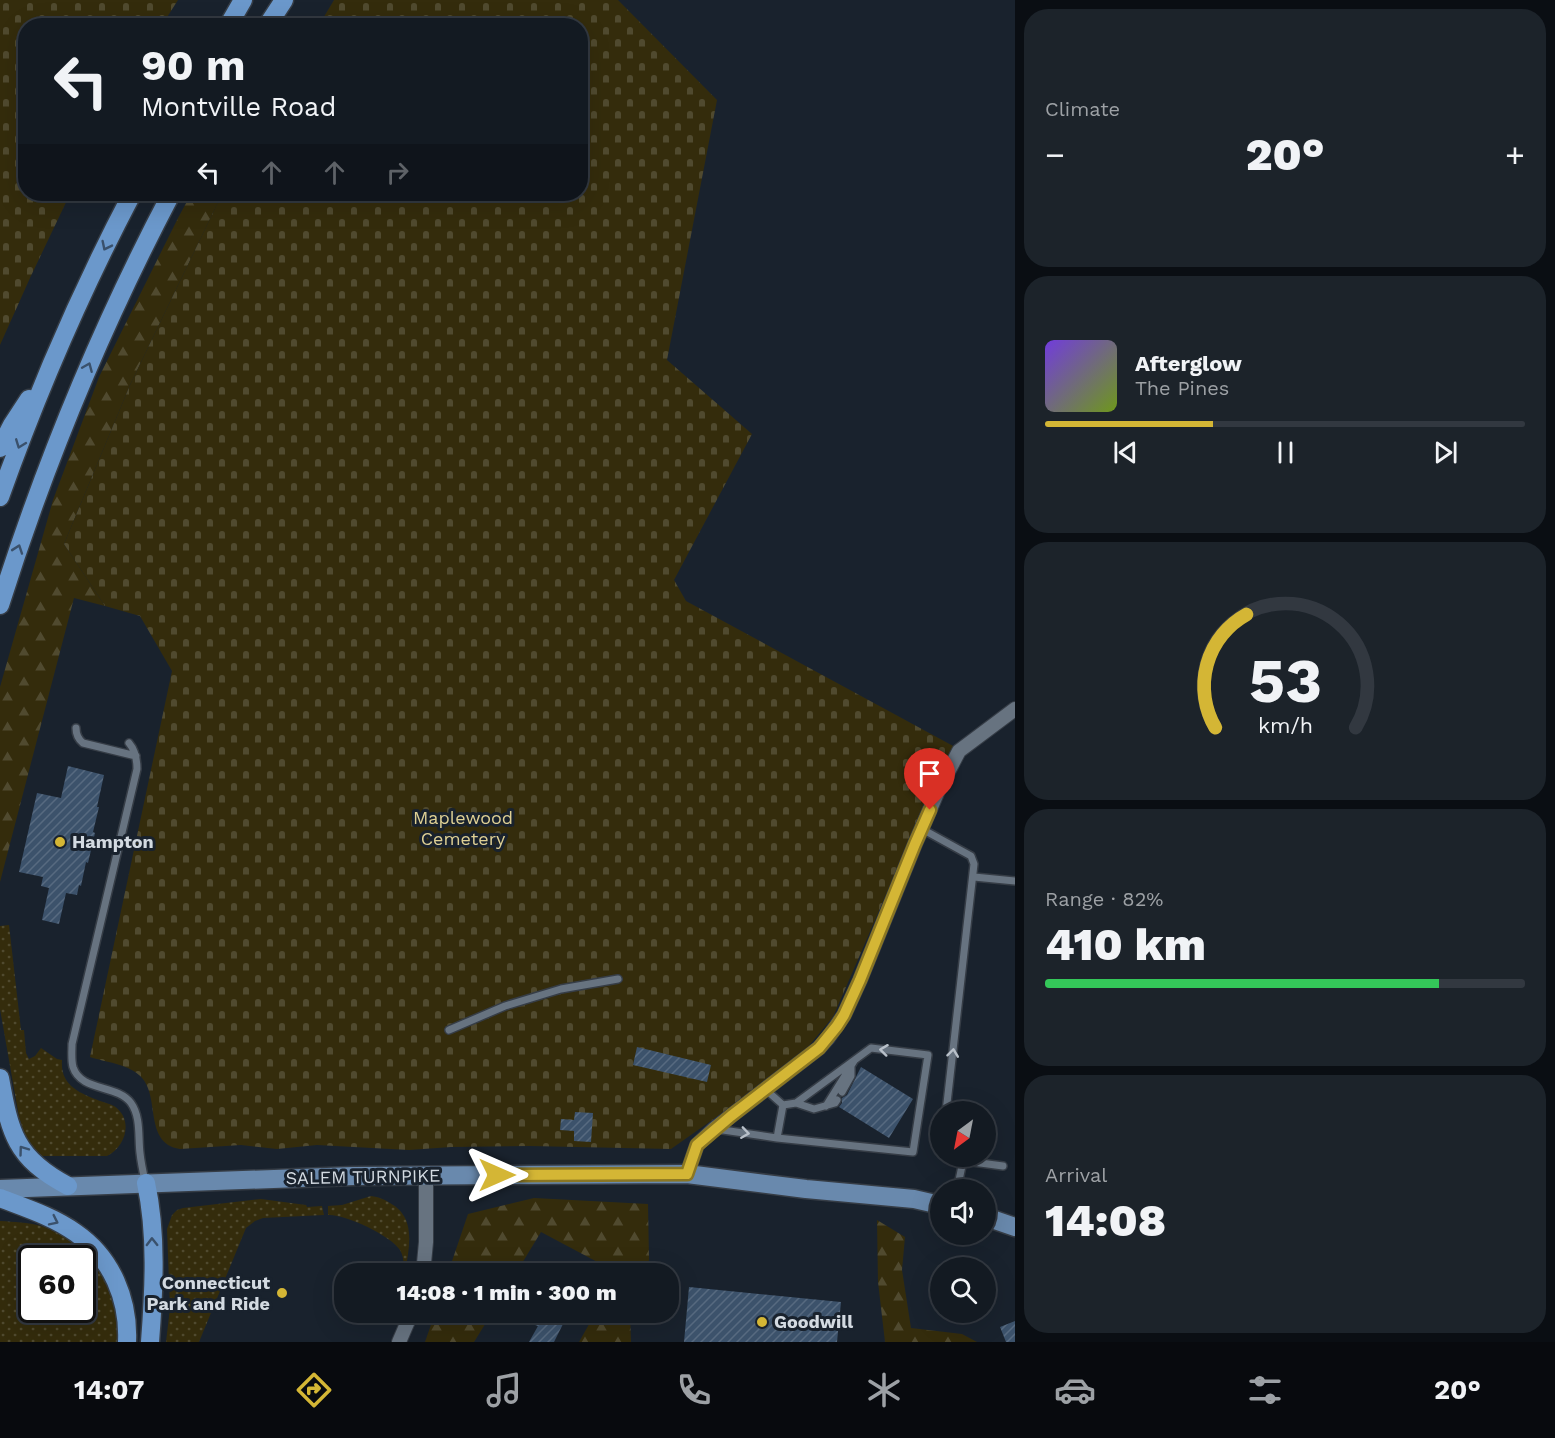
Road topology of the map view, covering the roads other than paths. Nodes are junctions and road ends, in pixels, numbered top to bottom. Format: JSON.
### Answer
{"nodes":[{"id":1,"x":243,"y":0,"type":"edge"},
{"id":2,"x":284,"y":0,"type":"edge"},
{"id":3,"x":233,"y":18,"type":"edge"},
{"id":4,"x":272,"y":18,"type":"edge"},
{"id":5,"x":128,"y":201,"type":"edge"},
{"id":6,"x":168,"y":201,"type":"edge"},
{"id":7,"x":46,"y":376,"type":"junction"},
{"id":8,"x":0,"y":448,"type":"edge"},
{"id":9,"x":0,"y":497,"type":"edge"},
{"id":10,"x":0,"y":605,"type":"edge"},
{"id":11,"x":1015,"y":709,"type":"edge"},
{"id":12,"x":76,"y":728,"type":"dead end"},
{"id":13,"x":129,"y":743,"type":"dead end"},
{"id":14,"x":136,"y":756,"type":"junction"},
{"id":15,"x":922,"y":829,"type":"junction"},
{"id":16,"x":974,"y":877,"type":"junction"},
{"id":17,"x":1015,"y":881,"type":"edge"},
{"id":18,"x":618,"y":979,"type":"dead end"},
{"id":19,"x":449,"y":1030,"type":"dead end"},
{"id":20,"x":857,"y":1057,"type":"junction"},
{"id":21,"x":851,"y":1065,"type":"junction"},
{"id":22,"x":0,"y":1078,"type":"edge"},
{"id":23,"x":764,"y":1089,"type":"junction"},
{"id":24,"x":842,"y":1092,"type":"dead end"},
{"id":25,"x":837,"y":1100,"type":"dead end"},
{"id":26,"x":947,"y":1101,"type":"edge"},
{"id":27,"x":796,"y":1103,"type":"junction"},
{"id":28,"x":783,"y":1105,"type":"junction"},
{"id":29,"x":826,"y":1106,"type":"junction"},
{"id":30,"x":714,"y":1129,"type":"junction"},
{"id":31,"x":777,"y":1138,"type":"junction"},
{"id":32,"x":996,"y":1165,"type":"edge"},
{"id":33,"x":1003,"y":1166,"type":"dead end"},
{"id":34,"x":687,"y":1174,"type":"junction"},
{"id":35,"x":426,"y":1175,"type":"junction"},
{"id":36,"x":146,"y":1184,"type":"junction"},
{"id":37,"x":68,"y":1186,"type":"junction"},
{"id":38,"x":0,"y":1189,"type":"edge"},
{"id":39,"x":0,"y":1198,"type":"edge"},
{"id":40,"x":930,"y":1203,"type":"edge"},
{"id":41,"x":996,"y":1220,"type":"edge"},
{"id":42,"x":1015,"y":1227,"type":"edge"},
{"id":43,"x":424,"y":1263,"type":"edge"},
{"id":44,"x":407,"y":1323,"type":"edge"},
{"id":45,"x":127,"y":1342,"type":"edge"},
{"id":46,"x":150,"y":1342,"type":"edge"},
{"id":47,"x":399,"y":1342,"type":"edge"}],
"edges":[{"from":1,"to":3,"type":"highway"},
{"from":2,"to":4,"type":"highway"},
{"from":5,"to":7,"type":"highway","one_way":true},
{"from":10,"to":6,"type":"highway","one_way":true},
{"from":7,"to":8,"type":"highway"},
{"from":7,"to":9,"type":"highway","one_way":true},
{"from":11,"to":15,"type":"street"},
{"from":12,"to":14,"type":"lane"},
{"from":13,"to":14,"type":"lane"},
{"from":14,"to":36,"type":"lane"},
{"from":15,"to":16,"type":"lane"},
{"from":15,"to":23,"type":"street"},
{"from":16,"to":17,"type":"lane"},
{"from":26,"to":16,"type":"lane","one_way":true},
{"from":18,"to":19,"type":"lane"},
{"from":20,"to":21,"type":"lane"},
{"from":20,"to":27,"type":"lane"},
{"from":31,"to":20,"type":"lane","one_way":true},
{"from":21,"to":24,"type":"lane"},
{"from":21,"to":29,"type":"lane"},
{"from":37,"to":22,"type":"highway","one_way":true},
{"from":23,"to":28,"type":"lane"},
{"from":23,"to":30,"type":"street"},
{"from":25,"to":29,"type":"lane"},
{"from":27,"to":28,"type":"lane"},
{"from":27,"to":29,"type":"lane"},
{"from":28,"to":31,"type":"lane"},
{"from":30,"to":31,"type":"lane","one_way":true},
{"from":30,"to":34,"type":"street"},
{"from":32,"to":33,"type":"lane"},
{"from":34,"to":35,"type":"main road","name":"SALEM TURNPIKE"},
{"from":34,"to":40,"type":"main road","name":"SALEM TURNPIKE"},
{"from":35,"to":36,"type":"main road","name":"SALEM TURNPIKE"},
{"from":35,"to":43,"type":"street"},
{"from":36,"to":37,"type":"main road","name":"SALEM TURNPIKE"},
{"from":46,"to":36,"type":"highway","one_way":true},
{"from":37,"to":38,"type":"main road","name":"SALEM TURNPIKE"},
{"from":39,"to":45,"type":"highway","one_way":true},
{"from":41,"to":42,"type":"main road"},
{"from":44,"to":47,"type":"street"}]}
